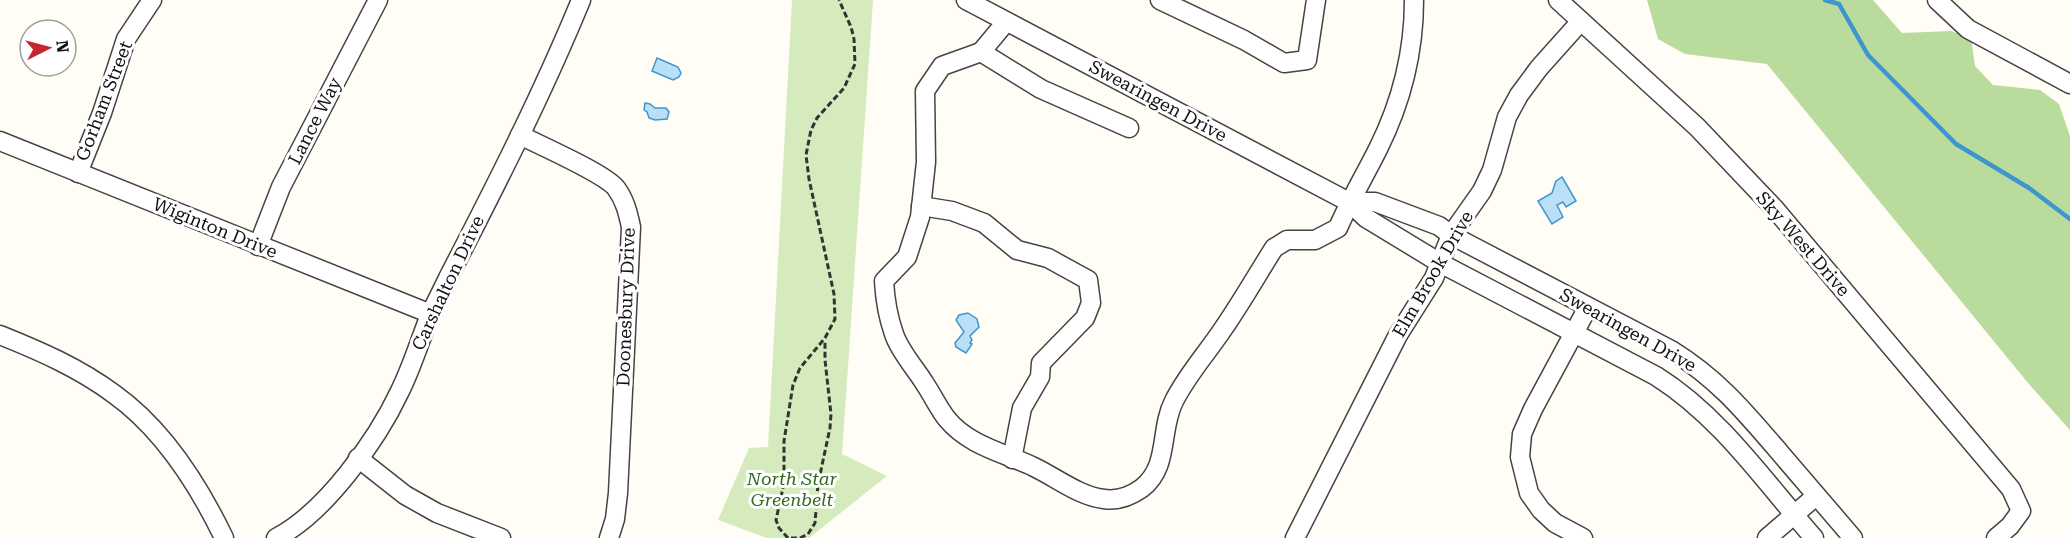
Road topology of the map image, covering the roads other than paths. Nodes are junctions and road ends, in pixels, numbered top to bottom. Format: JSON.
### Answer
{"nodes":[{"id":1,"x":152,"y":0,"type":"edge"},
{"id":2,"x":378,"y":0,"type":"edge"},
{"id":3,"x":581,"y":0,"type":"edge"},
{"id":4,"x":966,"y":0,"type":"edge"},
{"id":5,"x":1160,"y":0,"type":"edge"},
{"id":6,"x":1316,"y":0,"type":"edge"},
{"id":7,"x":1414,"y":0,"type":"edge"},
{"id":8,"x":1558,"y":0,"type":"edge"},
{"id":9,"x":1937,"y":0,"type":"edge"},
{"id":10,"x":992,"y":5,"type":"edge"},
{"id":11,"x":1581,"y":21,"type":"junction"},
{"id":12,"x":1006,"y":22,"type":"junction"},
{"id":13,"x":981,"y":52,"type":"junction"},
{"id":14,"x":2070,"y":84,"type":"edge"},
{"id":15,"x":1129,"y":128,"type":"dead end"},
{"id":16,"x":520,"y":135,"type":"junction"},
{"id":17,"x":0,"y":141,"type":"edge"},
{"id":18,"x":78,"y":172,"type":"junction"},
{"id":19,"x":1349,"y":202,"type":"junction"},
{"id":20,"x":921,"y":206,"type":"junction"},
{"id":21,"x":1451,"y":235,"type":"junction"},
{"id":22,"x":258,"y":246,"type":"junction"},
{"id":23,"x":1440,"y":262,"type":"junction"},
{"id":24,"x":1588,"y":307,"type":"junction"},
{"id":25,"x":431,"y":314,"type":"junction"},
{"id":26,"x":1575,"y":333,"type":"junction"},
{"id":27,"x":0,"y":335,"type":"edge"},
{"id":28,"x":358,"y":458,"type":"junction"},
{"id":29,"x":1012,"y":459,"type":"junction"},
{"id":30,"x":1816,"y":496,"type":"junction"},
{"id":31,"x":1794,"y":515,"type":"junction"},
{"id":32,"x":224,"y":538,"type":"edge"},
{"id":33,"x":276,"y":538,"type":"edge"},
{"id":34,"x":501,"y":538,"type":"edge"},
{"id":35,"x":609,"y":538,"type":"edge"},
{"id":36,"x":1295,"y":538,"type":"edge"},
{"id":37,"x":1583,"y":538,"type":"edge"},
{"id":38,"x":1767,"y":538,"type":"edge"},
{"id":39,"x":1814,"y":538,"type":"edge"},
{"id":40,"x":1853,"y":538,"type":"edge"},
{"id":41,"x":1996,"y":538,"type":"edge"}],
"edges":[{"from":1,"to":18,"type":"street","name":"Gorham Street"},
{"from":2,"to":22,"type":"street","name":"Lance Way"},
{"from":3,"to":16,"type":"street","name":"Carshalton Drive"},
{"from":4,"to":10,"type":"street","name":"Swearingen Drive"},
{"from":5,"to":6,"type":"street"},
{"from":7,"to":19,"type":"street"},
{"from":8,"to":11,"type":"street","name":"Sky West Drive"},
{"from":9,"to":14,"type":"street"},
{"from":10,"to":12,"type":"street","name":"Swearingen Drive"},
{"from":11,"to":21,"type":"street","name":"Elm Brook Drive"},
{"from":11,"to":41,"type":"street","name":"Sky West Drive"},
{"from":12,"to":13,"type":"street"},
{"from":12,"to":19,"type":"street","name":"Swearingen Drive"},
{"from":13,"to":15,"type":"street"},
{"from":13,"to":20,"type":"street"},
{"from":16,"to":25,"type":"street","name":"Carshalton Drive"},
{"from":16,"to":35,"type":"street","name":"Doonesbury Drive"},
{"from":17,"to":18,"type":"street","name":"Wiginton Drive"},
{"from":18,"to":22,"type":"street","name":"Wiginton Drive"},
{"from":19,"to":21,"type":"street","name":"Swearingen Drive"},
{"from":19,"to":23,"type":"street","name":"Swearingen Drive"},
{"from":19,"to":29,"type":"street"},
{"from":20,"to":29,"type":"street"},
{"from":20,"to":29,"type":"street"},
{"from":21,"to":23,"type":"street","name":"Elm Brook Drive"},
{"from":21,"to":24,"type":"street","name":"Swearingen Drive"},
{"from":22,"to":25,"type":"street","name":"Wiginton Drive"},
{"from":23,"to":26,"type":"street","name":"Swearingen Drive"},
{"from":23,"to":36,"type":"street","name":"Elm Brook Drive"},
{"from":24,"to":26,"type":"street"},
{"from":24,"to":30,"type":"street","name":"Swearingen Drive"},
{"from":25,"to":28,"type":"street","name":"Carshalton Drive"},
{"from":26,"to":31,"type":"street","name":"Swearingen Drive"},
{"from":26,"to":37,"type":"street"},
{"from":27,"to":32,"type":"street"},
{"from":28,"to":33,"type":"street","name":"Carshalton Drive"},
{"from":28,"to":34,"type":"street"},
{"from":30,"to":31,"type":"street"},
{"from":30,"to":40,"type":"street","name":"Swearingen Drive"},
{"from":31,"to":38,"type":"street"},
{"from":31,"to":39,"type":"street","name":"Swearingen Drive"}]}
